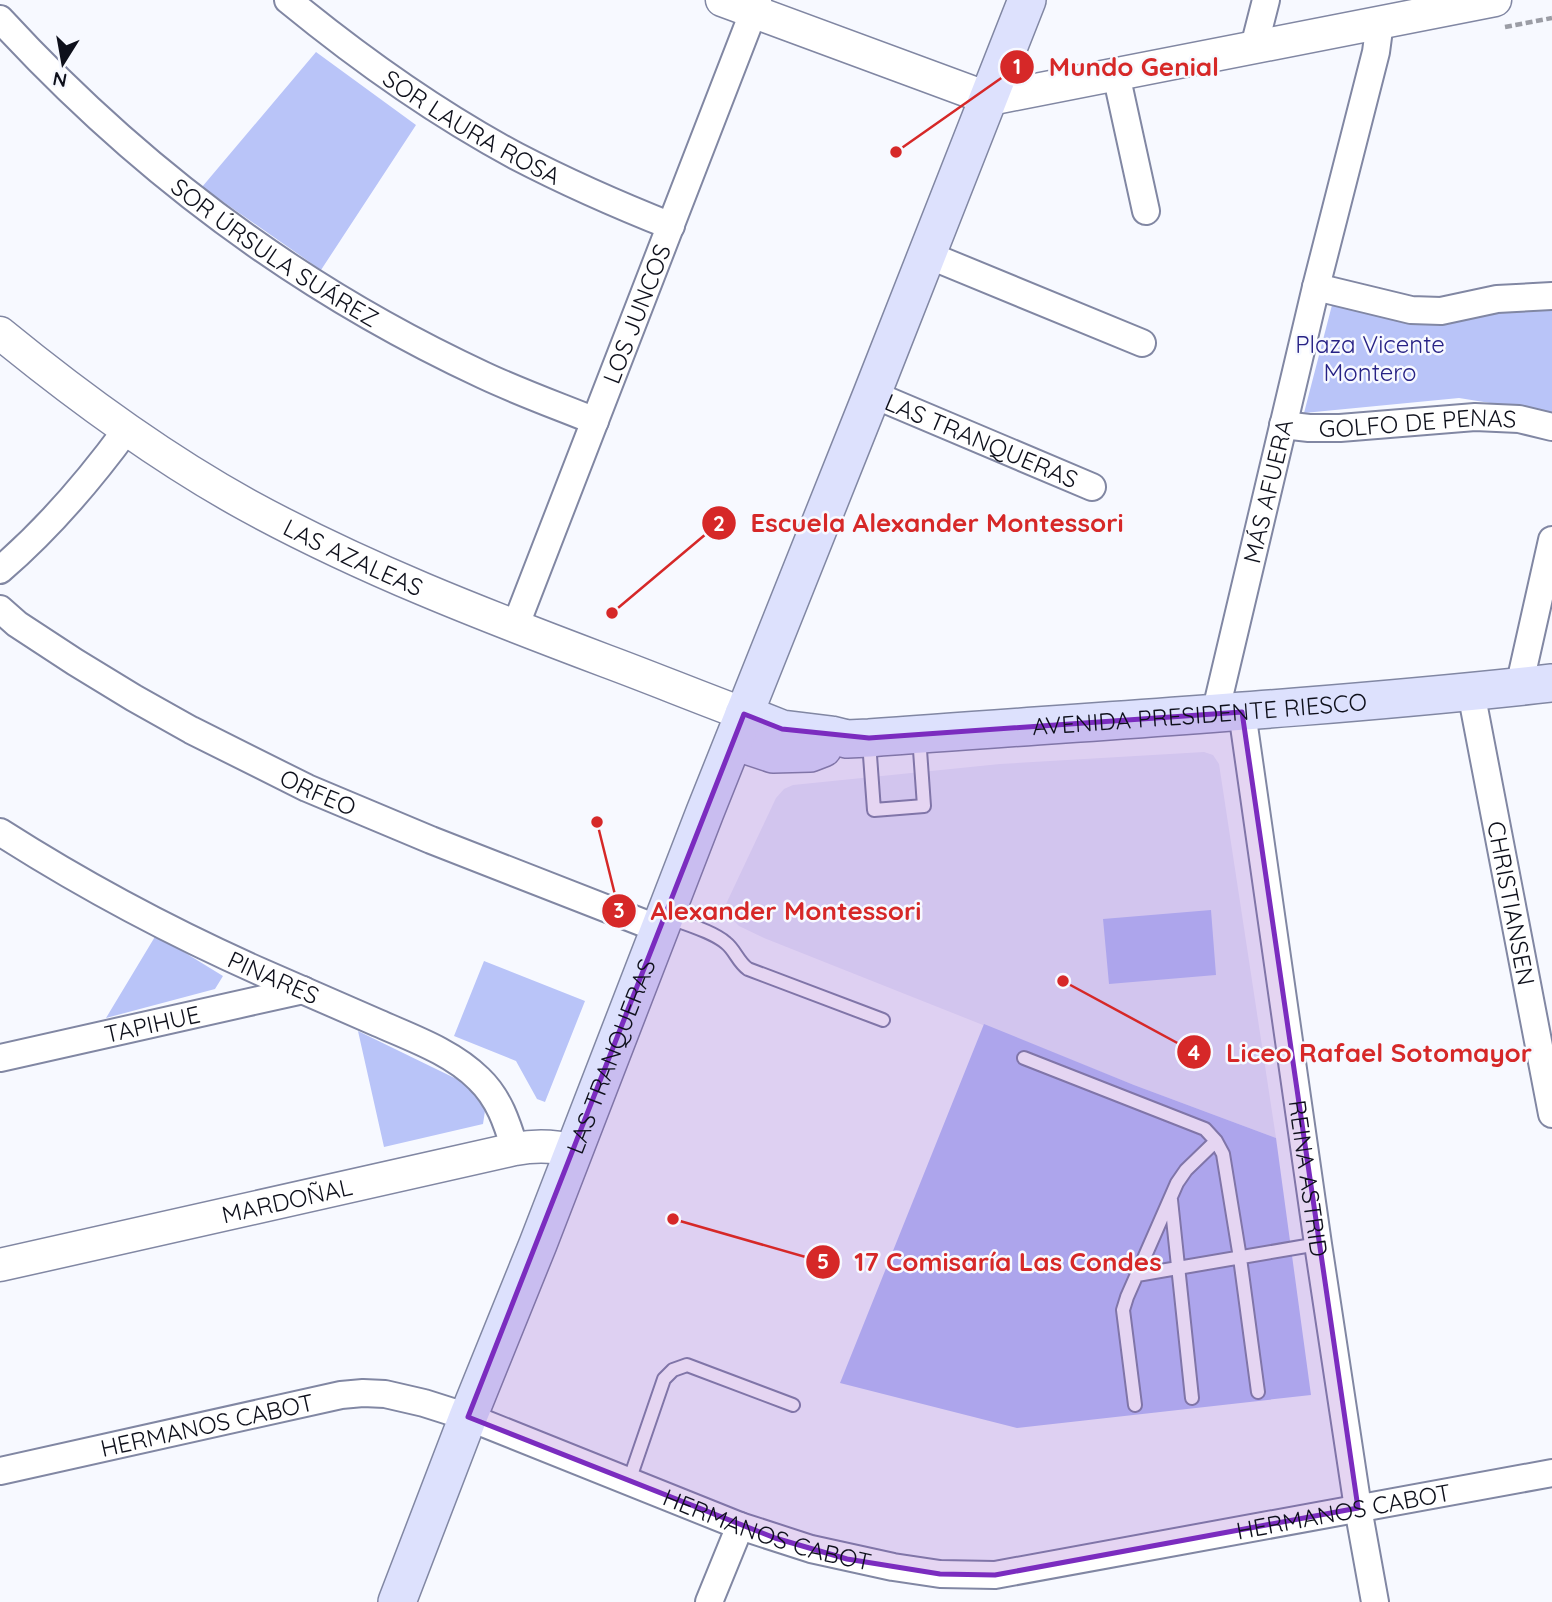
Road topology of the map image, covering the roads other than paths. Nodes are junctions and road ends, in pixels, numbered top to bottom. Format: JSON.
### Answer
{"nodes":[{"id":1,"x":288,"y":0,"type":"edge"},
{"id":2,"x":722,"y":0,"type":"edge"},
{"id":3,"x":1027,"y":0,"type":"edge"},
{"id":4,"x":1266,"y":0,"type":"edge"},
{"id":5,"x":1488,"y":1,"type":"edge"},
{"id":6,"x":756,"y":6,"type":"edge"},
{"id":7,"x":0,"y":19,"type":"edge"},
{"id":8,"x":1380,"y":22,"type":"junction"},
{"id":9,"x":1254,"y":47,"type":"junction"},
{"id":10,"x":1116,"y":74,"type":"junction"},
{"id":11,"x":990,"y":99,"type":"junction"},
{"id":12,"x":1146,"y":211,"type":"dead end"},
{"id":13,"x":671,"y":226,"type":"junction"},
{"id":14,"x":928,"y":255,"type":"junction"},
{"id":15,"x":1316,"y":287,"type":"junction"},
{"id":16,"x":1552,"y":296,"type":"edge"},
{"id":17,"x":0,"y":332,"type":"edge"},
{"id":18,"x":1142,"y":343,"type":"dead end"},
{"id":19,"x":872,"y":394,"type":"junction"},
{"id":20,"x":595,"y":421,"type":"junction"},
{"id":21,"x":1283,"y":425,"type":"junction"},
{"id":22,"x":1552,"y":427,"type":"edge"},
{"id":23,"x":127,"y":429,"type":"junction"},
{"id":24,"x":1092,"y":487,"type":"dead end"},
{"id":25,"x":1552,"y":540,"type":"edge"},
{"id":26,"x":0,"y":570,"type":"edge"},
{"id":27,"x":0,"y":609,"type":"edge"},
{"id":28,"x":515,"y":627,"type":"junction"},
{"id":29,"x":1536,"y":685,"type":"edge"},
{"id":30,"x":1471,"y":692,"type":"junction"},
{"id":31,"x":1229,"y":713,"type":"junction"},
{"id":32,"x":739,"y":728,"type":"junction"},
{"id":33,"x":919,"y":735,"type":"junction"},
{"id":34,"x":858,"y":739,"type":"junction"},
{"id":35,"x":0,"y":832,"type":"edge"},
{"id":36,"x":662,"y":922,"type":"junction"},
{"id":37,"x":303,"y":990,"type":"junction"},
{"id":38,"x":883,"y":1020,"type":"dead end"},
{"id":39,"x":4,"y":1054,"type":"edge"},
{"id":40,"x":1024,"y":1058,"type":"dead end"},
{"id":41,"x":1552,"y":1114,"type":"edge"},
{"id":42,"x":1216,"y":1140,"type":"junction"},
{"id":43,"x":515,"y":1149,"type":"junction"},
{"id":44,"x":573,"y":1151,"type":"junction"},
{"id":45,"x":1170,"y":1198,"type":"junction"},
{"id":46,"x":1318,"y":1244,"type":"junction"},
{"id":47,"x":1240,"y":1258,"type":"junction"},
{"id":48,"x":0,"y":1265,"type":"edge"},
{"id":49,"x":1178,"y":1268,"type":"junction"},
{"id":50,"x":1137,"y":1275,"type":"junction"},
{"id":51,"x":1258,"y":1392,"type":"dead end"},
{"id":52,"x":1192,"y":1398,"type":"dead end"},
{"id":53,"x":793,"y":1405,"type":"dead end"},
{"id":54,"x":1135,"y":1405,"type":"dead end"},
{"id":55,"x":468,"y":1418,"type":"junction"},
{"id":56,"x":0,"y":1471,"type":"edge"},
{"id":57,"x":1552,"y":1473,"type":"edge"},
{"id":58,"x":629,"y":1481,"type":"junction"},
{"id":59,"x":1358,"y":1508,"type":"junction"},
{"id":60,"x":740,"y":1526,"type":"junction"},
{"id":61,"x":397,"y":1602,"type":"edge"},
{"id":62,"x":709,"y":1602,"type":"edge"},
{"id":63,"x":1375,"y":1602,"type":"edge"}],
"edges":[{"from":1,"to":13,"type":"street","name":"SOR LAURA ROSA"},
{"from":2,"to":6,"type":"street"},
{"from":3,"to":11,"type":"main road","name":"LAS TRANQUERAS"},
{"from":4,"to":9,"type":"street"},
{"from":5,"to":8,"type":"street"},
{"from":6,"to":11,"type":"street"},
{"from":6,"to":13,"type":"street","name":"LOS JUNCOS"},
{"from":7,"to":20,"type":"street","name":"SOR ÚRSULA SUÁREZ"},
{"from":8,"to":9,"type":"street"},
{"from":8,"to":15,"type":"street","name":"MÁS AFUERA"},
{"from":9,"to":10,"type":"street"},
{"from":10,"to":11,"type":"street"},
{"from":10,"to":12,"type":"street"},
{"from":11,"to":14,"type":"main road","name":"LAS TRANQUERAS"},
{"from":13,"to":20,"type":"street","name":"LOS JUNCOS"},
{"from":14,"to":18,"type":"street"},
{"from":14,"to":19,"type":"main road","name":"LAS TRANQUERAS"},
{"from":15,"to":16,"type":"street"},
{"from":15,"to":21,"type":"street","name":"MÁS AFUERA"},
{"from":17,"to":23,"type":"street","name":"LAS AZALEAS"},
{"from":19,"to":24,"type":"street","name":"LAS TRANQUERAS"},
{"from":19,"to":32,"type":"main road","name":"LAS TRANQUERAS"},
{"from":20,"to":28,"type":"street","name":"LOS JUNCOS"},
{"from":21,"to":22,"type":"street","name":"GOLFO DE PENAS"},
{"from":21,"to":31,"type":"street","name":"MÁS AFUERA"},
{"from":23,"to":26,"type":"street"},
{"from":23,"to":28,"type":"street","name":"LAS AZALEAS"},
{"from":25,"to":29,"type":"street"},
{"from":27,"to":36,"type":"street","name":"ORFEO"},
{"from":28,"to":32,"type":"street","name":"LAS AZALEAS"},
{"from":29,"to":30,"type":"main road","name":"AVENIDA PRESIDENTE RIESCO"},
{"from":30,"to":31,"type":"main road","name":"AVENIDA PRESIDENTE RIESCO"},
{"from":30,"to":41,"type":"street","name":"CHRISTIANSEN"},
{"from":31,"to":33,"type":"main road","name":"AVENIDA PRESIDENTE RIESCO"},
{"from":31,"to":46,"type":"street","name":"REINA ASTRID"},
{"from":32,"to":34,"type":"main road","name":"AVENIDA PRESIDENTE RIESCO"},
{"from":32,"to":36,"type":"main road","name":"LAS TRANQUERAS"},
{"from":33,"to":34,"type":"main road","name":"AVENIDA PRESIDENTE RIESCO"},
{"from":33,"to":34,"type":"lane"},
{"from":35,"to":37,"type":"street","name":"PINARES"},
{"from":36,"to":38,"type":"lane"},
{"from":36,"to":44,"type":"main road","name":"LAS TRANQUERAS"},
{"from":37,"to":39,"type":"street","name":"TAPIHUE"},
{"from":37,"to":43,"type":"street","name":"PINARES"},
{"from":40,"to":42,"type":"lane"},
{"from":42,"to":45,"type":"lane"},
{"from":42,"to":47,"type":"lane"},
{"from":43,"to":44,"type":"street","name":"MARDOÑAL"},
{"from":43,"to":48,"type":"street","name":"MARDOÑAL"},
{"from":44,"to":55,"type":"main road","name":"LAS TRANQUERAS"},
{"from":45,"to":49,"type":"lane"},
{"from":45,"to":50,"type":"lane"},
{"from":46,"to":47,"type":"lane"},
{"from":46,"to":59,"type":"street","name":"REINA ASTRID"},
{"from":47,"to":49,"type":"lane"},
{"from":47,"to":51,"type":"lane"},
{"from":49,"to":50,"type":"lane"},
{"from":49,"to":52,"type":"lane"},
{"from":50,"to":54,"type":"lane"},
{"from":53,"to":58,"type":"lane"},
{"from":55,"to":56,"type":"street","name":"HERMANOS CABOT"},
{"from":55,"to":58,"type":"street","name":"HERMANOS CABOT"},
{"from":55,"to":61,"type":"main road","name":"LAS TRANQUERAS"},
{"from":57,"to":59,"type":"street","name":"HERMANOS CABOT"},
{"from":58,"to":60,"type":"street","name":"HERMANOS CABOT"},
{"from":59,"to":60,"type":"street","name":"HERMANOS CABOT"},
{"from":59,"to":63,"type":"street","name":"REINA ASTRID"},
{"from":60,"to":62,"type":"street"}]}
